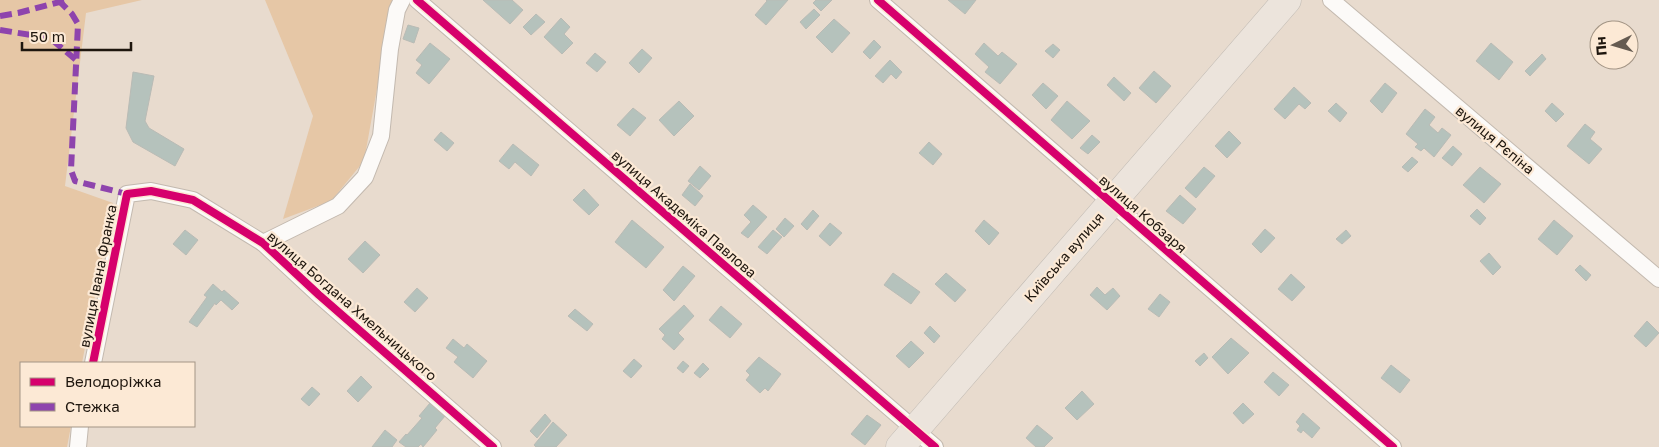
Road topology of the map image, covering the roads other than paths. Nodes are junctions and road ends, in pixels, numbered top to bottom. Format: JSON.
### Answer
{"nodes":[{"id":1,"x":402,"y":0,"type":"edge"},
{"id":2,"x":417,"y":0,"type":"edge"},
{"id":3,"x":878,"y":0,"type":"edge"},
{"id":4,"x":1287,"y":0,"type":"edge"},
{"id":5,"x":1331,"y":0,"type":"edge"},
{"id":6,"x":127,"y":194,"type":"joint"},
{"id":7,"x":1111,"y":203,"type":"junction"},
{"id":8,"x":263,"y":242,"type":"junction"},
{"id":9,"x":1659,"y":279,"type":"edge"},
{"id":10,"x":93,"y":362,"type":"edge"},
{"id":11,"x":80,"y":427,"type":"edge"},
{"id":12,"x":917,"y":441,"type":"edge"},
{"id":13,"x":78,"y":447,"type":"edge"},
{"id":14,"x":493,"y":447,"type":"edge"},
{"id":15,"x":1393,"y":447,"type":"edge"}],
"edges":[{"from":1,"to":8,"type":"street"},
{"from":2,"to":12,"type":"street","name":"вулиця Академіка Павлова"},
{"from":3,"to":7,"type":"street","name":"вулиця Кобзаря"},
{"from":4,"to":7,"type":"highway","name":"Київська вулиця"},
{"from":5,"to":9,"type":"street","name":"вулиця Рєпіна"},
{"from":6,"to":8,"type":"street","name":"вулиця Богдана Хмельницького"},
{"from":6,"to":10,"type":"street","name":"вулиця Івана Франка"},
{"from":7,"to":12,"type":"highway","name":"Київська вулиця"},
{"from":7,"to":15,"type":"street","name":"вулиця Кобзаря"},
{"from":8,"to":14,"type":"street","name":"вулиця Богдана Хмельницького"},
{"from":11,"to":13,"type":"street"}]}
